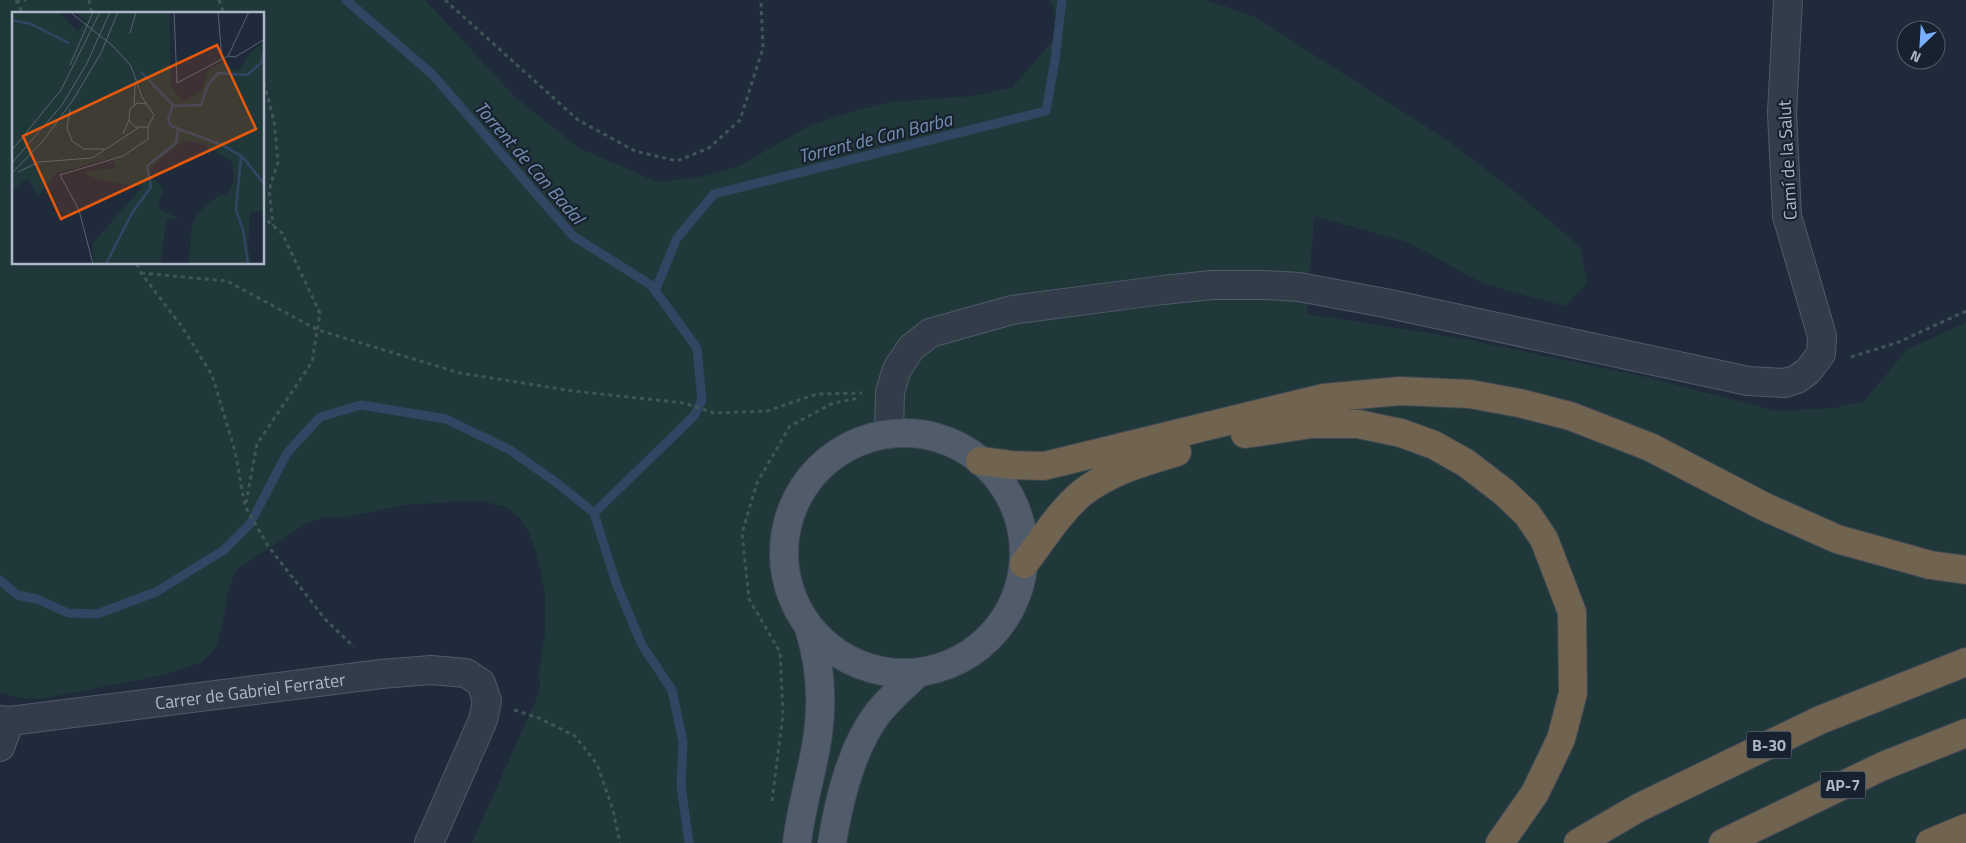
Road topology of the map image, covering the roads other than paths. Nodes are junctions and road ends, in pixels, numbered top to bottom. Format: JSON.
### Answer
{"nodes":[{"id":1,"x":1788,"y":0,"type":"edge"},
{"id":2,"x":890,"y":434,"type":"junction"},
{"id":3,"x":980,"y":460,"type":"junction"},
{"id":4,"x":1024,"y":564,"type":"junction"},
{"id":5,"x":1966,"y":570,"type":"edge"},
{"id":6,"x":810,"y":628,"type":"junction"},
{"id":7,"x":1966,"y":662,"type":"edge"},
{"id":8,"x":919,"y":672,"type":"junction"},
{"id":9,"x":5,"y":721,"type":"edge"},
{"id":10,"x":1966,"y":733,"type":"edge"},
{"id":11,"x":0,"y":748,"type":"edge"},
{"id":12,"x":1966,"y":828,"type":"edge"},
{"id":13,"x":429,"y":843,"type":"edge"},
{"id":14,"x":797,"y":843,"type":"edge"},
{"id":15,"x":832,"y":843,"type":"edge"},
{"id":16,"x":1500,"y":843,"type":"edge"},
{"id":17,"x":1578,"y":843,"type":"edge"},
{"id":18,"x":1723,"y":843,"type":"edge"},
{"id":19,"x":1930,"y":843,"type":"edge"}],
"edges":[{"from":1,"to":2,"type":"street","name":"Camí de la Salut"},
{"from":2,"to":3,"type":"main road"},
{"from":2,"to":6,"type":"main road"},
{"from":3,"to":4,"type":"main road"},
{"from":3,"to":5,"type":"highway"},
{"from":4,"to":8,"type":"main road"},
{"from":4,"to":16,"type":"highway"},
{"from":6,"to":8,"type":"main road"},
{"from":6,"to":14,"type":"main road"},
{"from":7,"to":17,"type":"highway","number":"B-30"},
{"from":8,"to":15,"type":"main road"},
{"from":9,"to":11,"type":"street"},
{"from":9,"to":13,"type":"street","name":"Carrer de Gabriel Ferrater"},
{"from":10,"to":18,"type":"highway","number":"AP-7"},
{"from":12,"to":19,"type":"highway"}]}
